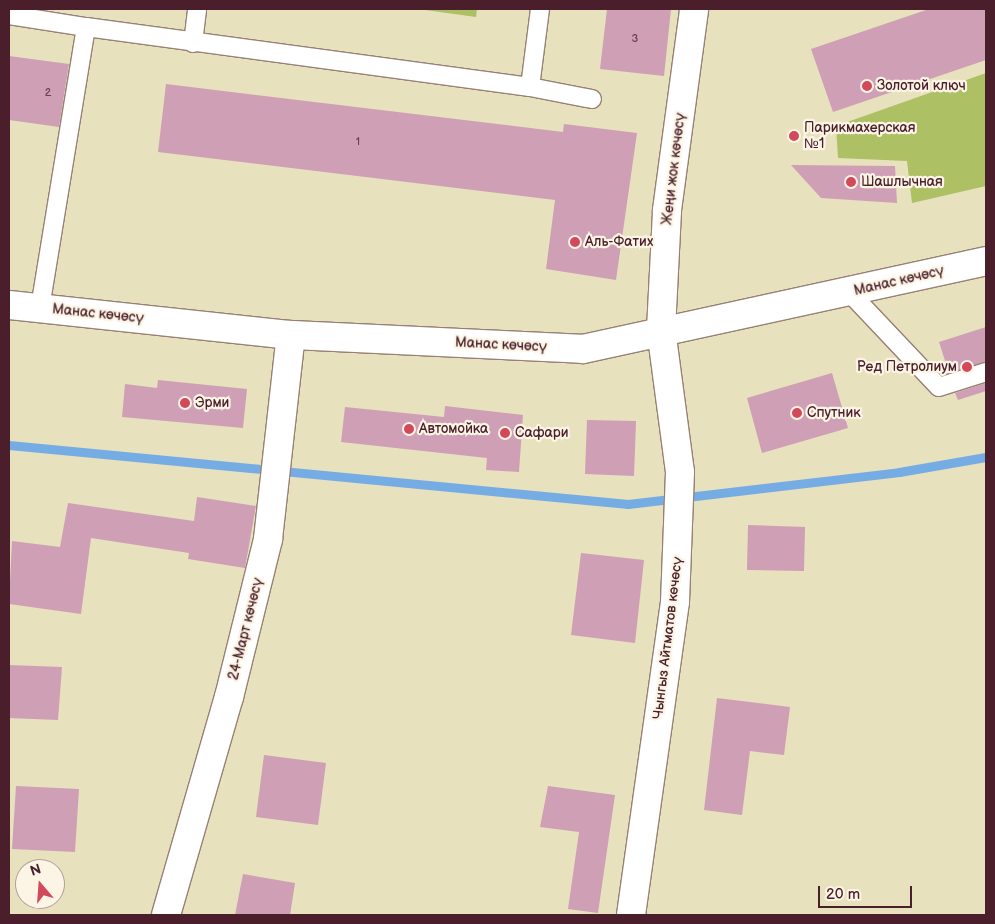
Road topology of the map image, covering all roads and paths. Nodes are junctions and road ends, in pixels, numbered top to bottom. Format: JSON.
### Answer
{"nodes":[{"id":1,"x":197,"y":9,"type":"edge"},
{"id":2,"x":540,"y":9,"type":"edge"},
{"id":3,"x":694,"y":9,"type":"edge"},
{"id":4,"x":9,"y":15,"type":"edge"},
{"id":5,"x":86,"y":27,"type":"junction"},
{"id":6,"x":193,"y":43,"type":"junction"},
{"id":7,"x":530,"y":87,"type":"junction"},
{"id":8,"x":592,"y":99,"type":"dead end"},
{"id":9,"x":986,"y":261,"type":"edge"},
{"id":10,"x":850,"y":293,"type":"junction"},
{"id":11,"x":9,"y":305,"type":"edge"},
{"id":12,"x":40,"y":307,"type":"junction"},
{"id":13,"x":661,"y":330,"type":"junction"},
{"id":14,"x":291,"y":335,"type":"junction"},
{"id":15,"x":986,"y":372,"type":"edge"},
{"id":16,"x":166,"y":915,"type":"edge"},
{"id":17,"x":631,"y":915,"type":"edge"}],
"edges":[{"from":1,"to":6,"type":"lane"},
{"from":2,"to":7,"type":"lane"},
{"from":3,"to":13,"type":"main road","name":"Жеңи жок көчөсү"},
{"from":4,"to":5,"type":"lane"},
{"from":5,"to":6,"type":"lane"},
{"from":5,"to":12,"type":"lane"},
{"from":6,"to":7,"type":"lane"},
{"from":7,"to":8,"type":"lane"},
{"from":9,"to":10,"type":"main road","name":"Манас көчөсү"},
{"from":10,"to":13,"type":"main road","name":"Манас көчөсү"},
{"from":10,"to":15,"type":"lane"},
{"from":11,"to":12,"type":"main road","name":"Манас көчөсү"},
{"from":12,"to":14,"type":"main road","name":"Манас көчөсү"},
{"from":13,"to":14,"type":"main road","name":"Манас көчөсү"},
{"from":13,"to":17,"type":"main road","name":"Чынгыз Айтматов көчөсү"},
{"from":14,"to":16,"type":"main road","name":"24-Март көчөсү"}]}
